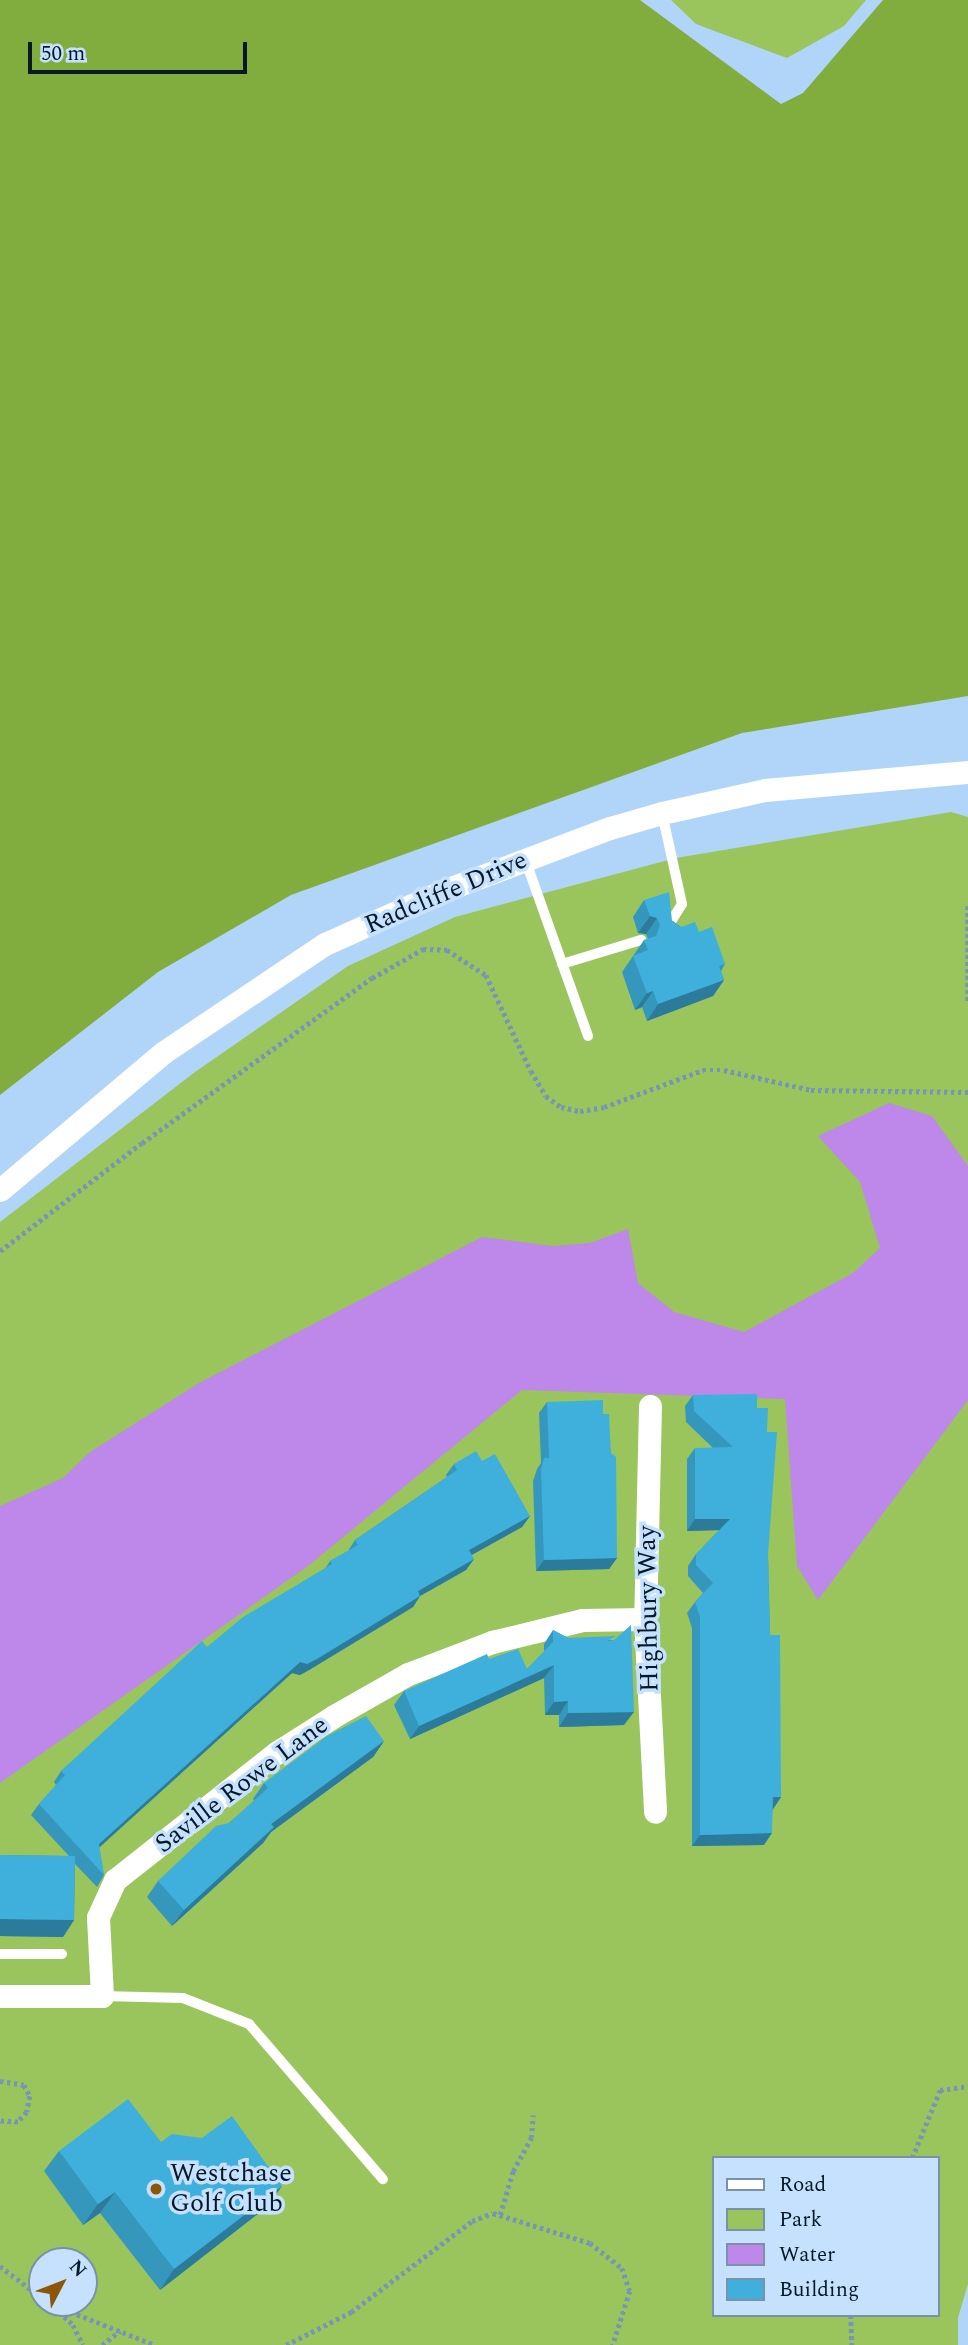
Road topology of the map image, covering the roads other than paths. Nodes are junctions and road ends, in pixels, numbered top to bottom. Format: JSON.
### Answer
{"nodes":[{"id":1,"x":968,"y":772,"type":"edge"},
{"id":2,"x":662,"y":813,"type":"junction"},
{"id":3,"x":525,"y":859,"type":"junction"},
{"id":4,"x":665,"y":931,"type":"edge"},
{"id":5,"x":641,"y":940,"type":"edge"},
{"id":6,"x":562,"y":964,"type":"junction"},
{"id":7,"x":588,"y":1035,"type":"dead end"},
{"id":8,"x":0,"y":1190,"type":"edge"},
{"id":9,"x":650,"y":1406,"type":"dead end"},
{"id":10,"x":645,"y":1619,"type":"junction"},
{"id":11,"x":655,"y":1812,"type":"dead end"},
{"id":12,"x":0,"y":1954,"type":"edge"},
{"id":13,"x":62,"y":1954,"type":"dead end"},
{"id":14,"x":0,"y":1996,"type":"edge"},
{"id":15,"x":103,"y":1996,"type":"junction"},
{"id":16,"x":383,"y":2179,"type":"dead end"}],
"edges":[{"from":1,"to":2,"type":"street","name":"Radcliffe Drive"},
{"from":2,"to":3,"type":"street","name":"Radcliffe Drive"},
{"from":2,"to":4,"type":"lane"},
{"from":3,"to":6,"type":"lane"},
{"from":3,"to":8,"type":"street","name":"Radcliffe Drive"},
{"from":5,"to":6,"type":"lane"},
{"from":6,"to":7,"type":"lane"},
{"from":9,"to":10,"type":"street","name":"Highbury Way"},
{"from":10,"to":11,"type":"street","name":"Highbury Way"},
{"from":10,"to":15,"type":"street","name":"Saville Rowe Lane"},
{"from":12,"to":13,"type":"lane"},
{"from":14,"to":15,"type":"street"},
{"from":15,"to":16,"type":"lane"}]}
